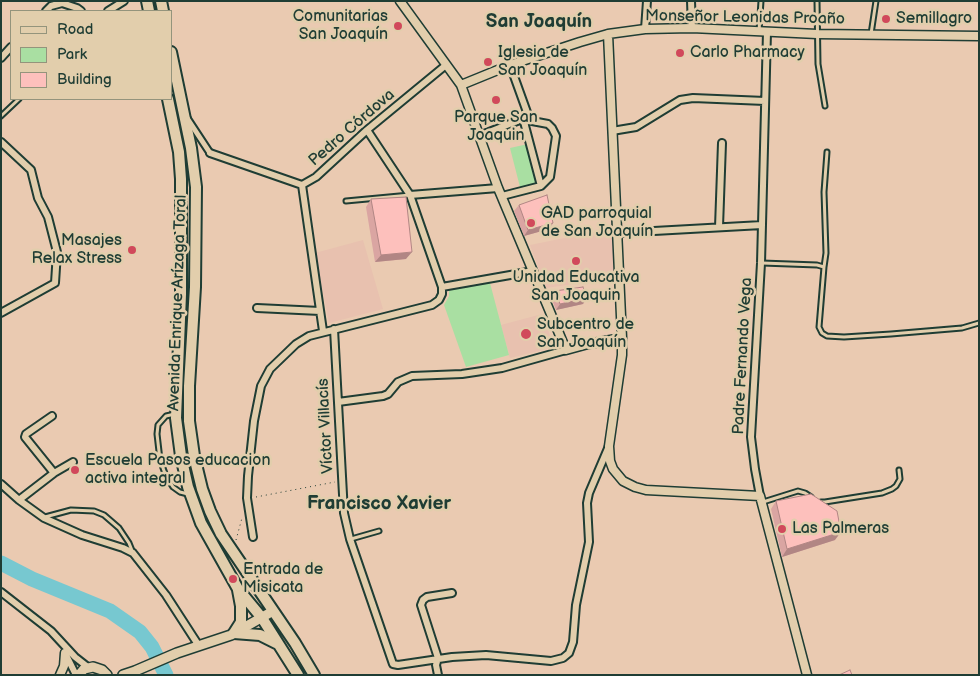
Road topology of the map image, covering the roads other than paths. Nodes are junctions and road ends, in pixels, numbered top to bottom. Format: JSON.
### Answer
{"nodes":[{"id":1,"x":44,"y":1,"type":"edge"},
{"id":2,"x":123,"y":1,"type":"edge"},
{"id":3,"x":400,"y":1,"type":"edge"},
{"id":4,"x":647,"y":1,"type":"edge"},
{"id":5,"x":692,"y":1,"type":"edge"},
{"id":6,"x":761,"y":1,"type":"edge"},
{"id":7,"x":816,"y":1,"type":"edge"},
{"id":8,"x":876,"y":1,"type":"edge"},
{"id":9,"x":49,"y":9,"type":"edge"},
{"id":10,"x":79,"y":10,"type":"edge"},
{"id":11,"x":110,"y":10,"type":"edge"},
{"id":12,"x":692,"y":28,"type":"junction"},
{"id":13,"x":645,"y":29,"type":"junction"},
{"id":14,"x":763,"y":32,"type":"junction"},
{"id":15,"x":608,"y":34,"type":"junction"},
{"id":16,"x":817,"y":34,"type":"junction"},
{"id":17,"x":870,"y":35,"type":"junction"},
{"id":18,"x":979,"y":36,"type":"edge"},
{"id":19,"x":10,"y":48,"type":"edge"},
{"id":20,"x":172,"y":57,"type":"edge"},
{"id":21,"x":1,"y":58,"type":"edge"},
{"id":22,"x":446,"y":65,"type":"junction"},
{"id":23,"x":510,"y":65,"type":"junction"},
{"id":24,"x":461,"y":86,"type":"junction"},
{"id":25,"x":18,"y":100,"type":"edge"},
{"id":26,"x":168,"y":100,"type":"edge"},
{"id":27,"x":765,"y":101,"type":"junction"},
{"id":28,"x":825,"y":106,"type":"dead end"},
{"id":29,"x":184,"y":112,"type":"junction"},
{"id":30,"x":1,"y":116,"type":"edge"},
{"id":31,"x":525,"y":117,"type":"junction"},
{"id":32,"x":367,"y":130,"type":"junction"},
{"id":33,"x":612,"y":131,"type":"junction"},
{"id":34,"x":479,"y":136,"type":"junction"},
{"id":35,"x":1,"y":142,"type":"edge"},
{"id":36,"x":722,"y":143,"type":"dead end"},
{"id":37,"x":827,"y":152,"type":"dead end"},
{"id":38,"x":210,"y":153,"type":"joint"},
{"id":39,"x":302,"y":185,"type":"junction"},
{"id":40,"x":541,"y":186,"type":"junction"},
{"id":41,"x":498,"y":188,"type":"junction"},
{"id":42,"x":410,"y":195,"type":"junction"},
{"id":43,"x":502,"y":196,"type":"junction"},
{"id":44,"x":346,"y":201,"type":"dead end"},
{"id":45,"x":762,"y":225,"type":"junction"},
{"id":46,"x":719,"y":227,"type":"junction"},
{"id":47,"x":618,"y":233,"type":"junction"},
{"id":48,"x":762,"y":263,"type":"junction"},
{"id":49,"x":824,"y":267,"type":"junction"},
{"id":50,"x":532,"y":271,"type":"junction"},
{"id":51,"x":442,"y":287,"type":"junction"},
{"id":52,"x":257,"y":308,"type":"dead end"},
{"id":53,"x":320,"y":311,"type":"junction"},
{"id":54,"x":1,"y":313,"type":"edge"},
{"id":55,"x":979,"y":323,"type":"edge"},
{"id":56,"x":334,"y":329,"type":"junction"},
{"id":57,"x":323,"y":331,"type":"junction"},
{"id":58,"x":622,"y":338,"type":"junction"},
{"id":59,"x":566,"y":350,"type":"junction"},
{"id":60,"x":338,"y":402,"type":"junction"},
{"id":61,"x":176,"y":414,"type":"junction"},
{"id":62,"x":52,"y":416,"type":"dead end"},
{"id":63,"x":609,"y":446,"type":"junction"},
{"id":64,"x":72,"y":462,"type":"dead end"},
{"id":65,"x":899,"y":470,"type":"dead end"},
{"id":66,"x":54,"y":473,"type":"junction"},
{"id":67,"x":1,"y":484,"type":"edge"},
{"id":68,"x":191,"y":495,"type":"junction"},
{"id":69,"x":761,"y":499,"type":"junction"},
{"id":70,"x":813,"y":499,"type":"edge"},
{"id":71,"x":19,"y":500,"type":"junction"},
{"id":72,"x":818,"y":501,"type":"edge"},
{"id":73,"x":44,"y":518,"type":"junction"},
{"id":74,"x":379,"y":531,"type":"dead end"},
{"id":75,"x":253,"y":537,"type":"dead end"},
{"id":76,"x":350,"y":539,"type":"junction"},
{"id":77,"x":133,"y":553,"type":"junction"},
{"id":78,"x":238,"y":589,"type":"junction"},
{"id":79,"x":1,"y":592,"type":"edge"},
{"id":80,"x":452,"y":593,"type":"dead end"},
{"id":81,"x":272,"y":611,"type":"junction"},
{"id":82,"x":262,"y":618,"type":"junction"},
{"id":83,"x":234,"y":634,"type":"junction"},
{"id":84,"x":60,"y":643,"type":"junction"},
{"id":85,"x":279,"y":645,"type":"junction"},
{"id":86,"x":198,"y":646,"type":"junction"},
{"id":87,"x":65,"y":653,"type":"junction"},
{"id":88,"x":438,"y":658,"type":"junction"},
{"id":89,"x":89,"y":668,"type":"junction"},
{"id":90,"x":130,"y":673,"type":"edge"},
{"id":91,"x":108,"y":674,"type":"edge"},
{"id":92,"x":60,"y":675,"type":"edge"},
{"id":93,"x":78,"y":675,"type":"edge"},
{"id":94,"x":298,"y":675,"type":"edge"},
{"id":95,"x":314,"y":675,"type":"edge"},
{"id":96,"x":438,"y":675,"type":"edge"},
{"id":97,"x":807,"y":675,"type":"edge"}],
"edges":[{"from":1,"to":9,"type":"street"},
{"from":2,"to":11,"type":"street"},
{"from":3,"to":22,"type":"street"},
{"from":4,"to":13,"type":"street"},
{"from":5,"to":12,"type":"street"},
{"from":6,"to":14,"type":"lane"},
{"from":7,"to":16,"type":"lane"},
{"from":8,"to":17,"type":"lane"},
{"from":9,"to":10,"type":"street"},
{"from":12,"to":13,"type":"street","name":"Monseñor Leonidas Proaño"},
{"from":12,"to":14,"type":"street","name":"Monseñor Leonidas Proaño"},
{"from":13,"to":15,"type":"street","name":"Monseñor Leonidas Proaño"},
{"from":14,"to":16,"type":"street","name":"Monseñor Leonidas Proaño"},
{"from":14,"to":27,"type":"street","name":"Padre Fernando Vega"},
{"from":15,"to":23,"type":"street","name":"Monseñor Leonidas Proaño"},
{"from":15,"to":33,"type":"street"},
{"from":16,"to":17,"type":"street","name":"Monseñor Leonidas Proaño"},
{"from":16,"to":28,"type":"lane"},
{"from":17,"to":18,"type":"street","name":"Monseñor Leonidas Proaño"},
{"from":19,"to":21,"type":"street"},
{"from":20,"to":29,"type":"main road","name":"Avenida Enrique Arízaga Toral"},
{"from":22,"to":24,"type":"street"},
{"from":22,"to":32,"type":"street","name":"Pedro Córdova"},
{"from":23,"to":24,"type":"street","name":"Monseñor Leonidas Proaño"},
{"from":23,"to":31,"type":"street"},
{"from":24,"to":34,"type":"street"},
{"from":25,"to":30,"type":"lane"},
{"from":26,"to":61,"type":"main road","name":"Avenida Enrique Arízaga Toral"},
{"from":27,"to":33,"type":"street"},
{"from":27,"to":45,"type":"street","name":"Padre Fernando Vega"},
{"from":29,"to":38,"type":"street"},
{"from":29,"to":81,"type":"main road","name":"Avenida Enrique Arízaga Toral"},
{"from":31,"to":34,"type":"street"},
{"from":31,"to":40,"type":"street"},
{"from":31,"to":40,"type":"street"},
{"from":32,"to":39,"type":"street","name":"Pedro Córdova"},
{"from":32,"to":42,"type":"street"},
{"from":33,"to":47,"type":"street"},
{"from":34,"to":41,"type":"street"},
{"from":35,"to":54,"type":"street"},
{"from":36,"to":46,"type":"street"},
{"from":37,"to":49,"type":"lane"},
{"from":38,"to":39,"type":"street","name":"Pedro Córdova"},
{"from":39,"to":53,"type":"street"},
{"from":40,"to":43,"type":"street"},
{"from":41,"to":42,"type":"street"},
{"from":41,"to":43,"type":"street"},
{"from":42,"to":44,"type":"lane"},
{"from":42,"to":51,"type":"street"},
{"from":43,"to":50,"type":"street"},
{"from":45,"to":46,"type":"street"},
{"from":45,"to":48,"type":"street","name":"Padre Fernando Vega"},
{"from":46,"to":47,"type":"street"},
{"from":47,"to":58,"type":"street"},
{"from":48,"to":49,"type":"lane"},
{"from":48,"to":69,"type":"street","name":"Padre Fernando Vega"},
{"from":49,"to":55,"type":"lane"},
{"from":50,"to":51,"type":"street"},
{"from":50,"to":59,"type":"street"},
{"from":51,"to":56,"type":"street"},
{"from":52,"to":53,"type":"street"},
{"from":53,"to":57,"type":"street"},
{"from":56,"to":57,"type":"street"},
{"from":56,"to":60,"type":"street","name":"Víctor Villacís"},
{"from":57,"to":75,"type":"street"},
{"from":58,"to":59,"type":"street"},
{"from":58,"to":63,"type":"street"},
{"from":59,"to":60,"type":"street"},
{"from":60,"to":76,"type":"street","name":"Víctor Villacís"},
{"from":61,"to":68,"type":"main road","name":"Avenida Enrique Arízaga Toral"},
{"from":61,"to":68,"type":"lane"},
{"from":62,"to":66,"type":"street"},
{"from":63,"to":69,"type":"street"},
{"from":63,"to":88,"type":"street"},
{"from":64,"to":66,"type":"street"},
{"from":65,"to":72,"type":"lane"},
{"from":66,"to":71,"type":"street"},
{"from":67,"to":71,"type":"street"},
{"from":68,"to":78,"type":"main road","name":"Avenida Enrique Arízaga Toral"},
{"from":69,"to":70,"type":"lane"},
{"from":69,"to":97,"type":"street","name":"Padre Fernando Vega"},
{"from":71,"to":73,"type":"street"},
{"from":73,"to":77,"type":"street"},
{"from":73,"to":77,"type":"lane"},
{"from":74,"to":76,"type":"lane"},
{"from":76,"to":88,"type":"street","name":"Víctor Villacís"},
{"from":77,"to":86,"type":"street"},
{"from":78,"to":82,"type":"main road","name":"Avenida Enrique Arízaga Toral"},
{"from":78,"to":83,"type":"main road"},
{"from":79,"to":84,"type":"street"},
{"from":80,"to":88,"type":"street"},
{"from":81,"to":82,"type":"main road"},
{"from":81,"to":95,"type":"main road","name":"Avenida Enrique Arízaga Toral"},
{"from":82,"to":83,"type":"main road"},
{"from":82,"to":85,"type":"main road","name":"Avenida Enrique Arízaga Toral"},
{"from":83,"to":85,"type":"main road"},
{"from":83,"to":86,"type":"main road"},
{"from":84,"to":87,"type":"street"},
{"from":84,"to":89,"type":"street"},
{"from":85,"to":94,"type":"main road","name":"Avenida Enrique Arízaga Toral"},
{"from":86,"to":90,"type":"main road"},
{"from":87,"to":92,"type":"street"},
{"from":87,"to":93,"type":"street"},
{"from":88,"to":96,"type":"street"},
{"from":89,"to":91,"type":"main road"},
{"from":89,"to":93,"type":"main road"}]}
